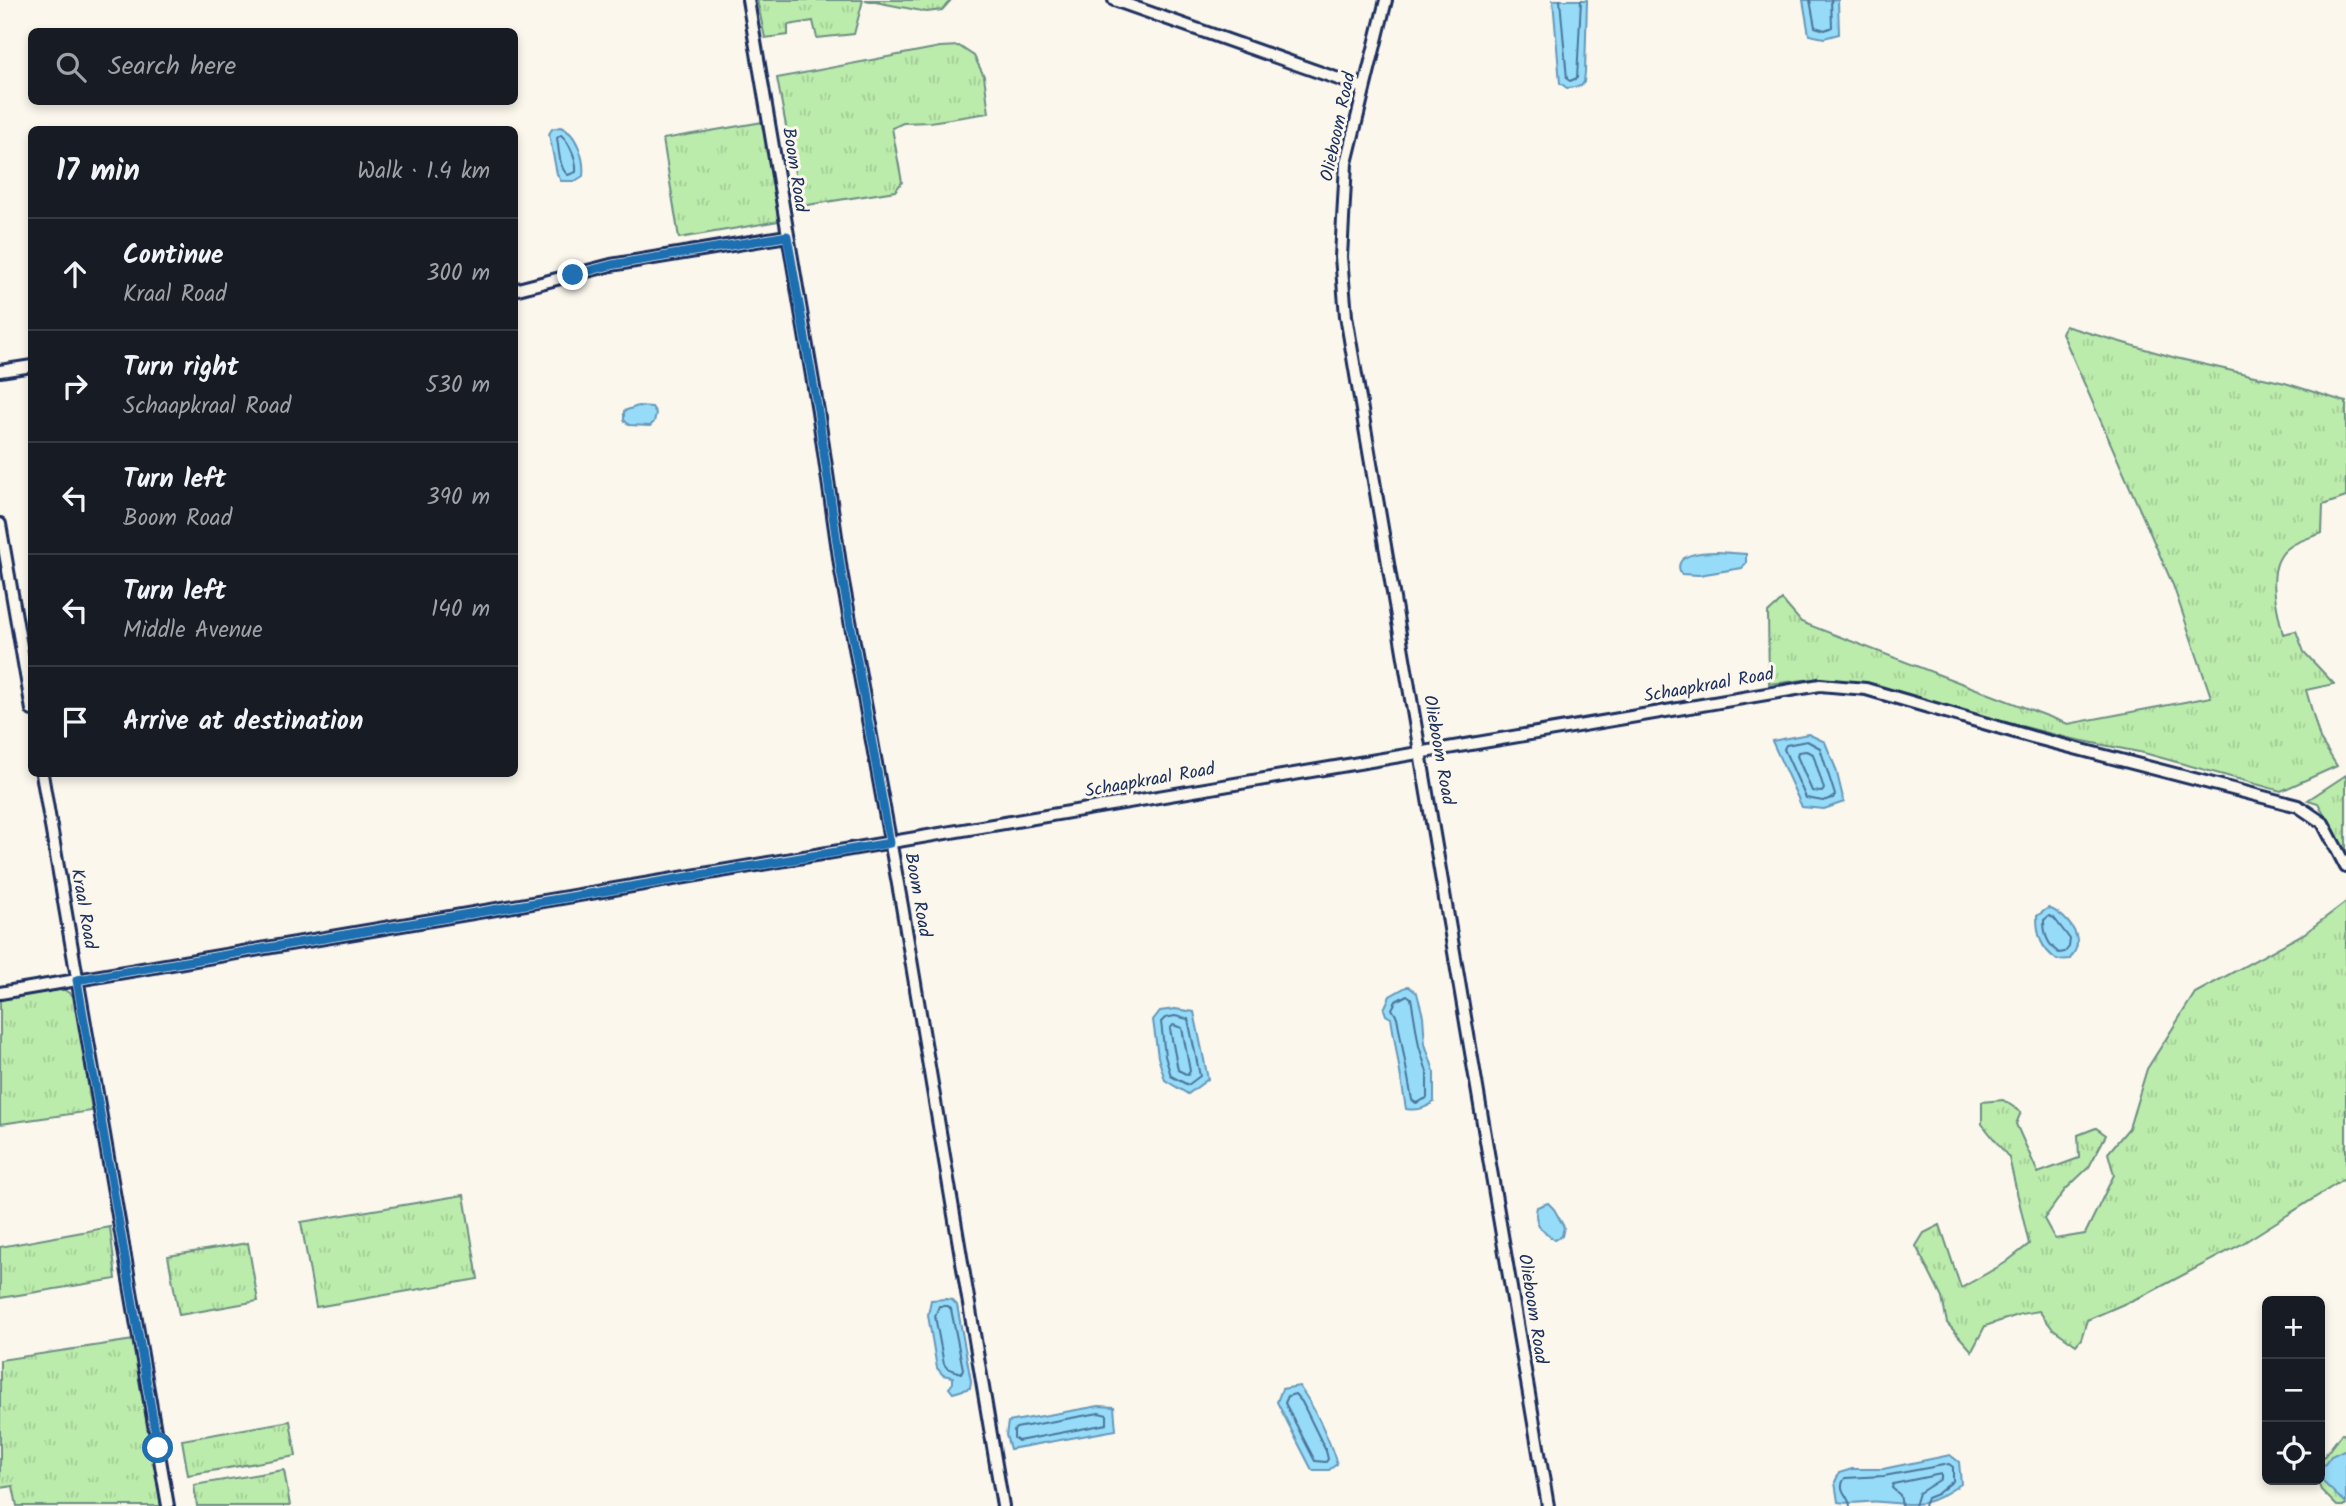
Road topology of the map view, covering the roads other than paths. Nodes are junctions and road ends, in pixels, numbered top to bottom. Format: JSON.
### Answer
{"nodes":[{"id":1,"x":748,"y":0,"type":"edge"},
{"id":2,"x":1114,"y":0,"type":"edge"},
{"id":3,"x":1386,"y":0,"type":"edge"},
{"id":4,"x":1364,"y":88,"type":"junction"},
{"id":5,"x":787,"y":236,"type":"junction"},
{"id":6,"x":518,"y":289,"type":"edge"},
{"id":7,"x":28,"y":367,"type":"edge"},
{"id":8,"x":0,"y":371,"type":"edge"},
{"id":9,"x":0,"y":524,"type":"edge"},
{"id":10,"x":28,"y":687,"type":"edge"},
{"id":11,"x":1421,"y":753,"type":"junction"},
{"id":12,"x":43,"y":777,"type":"edge"},
{"id":13,"x":890,"y":843,"type":"junction"},
{"id":14,"x":2346,"y":867,"type":"edge"},
{"id":15,"x":77,"y":980,"type":"junction"},
{"id":16,"x":0,"y":993,"type":"edge"},
{"id":17,"x":168,"y":1506,"type":"edge"},
{"id":18,"x":1003,"y":1506,"type":"edge"},
{"id":19,"x":1548,"y":1506,"type":"edge"}],
"edges":[{"from":1,"to":5,"type":"street","name":"Boom Road"},
{"from":2,"to":4,"type":"street"},
{"from":3,"to":4,"type":"street","name":"Olieboom Road"},
{"from":4,"to":11,"type":"street","name":"Olieboom Road"},
{"from":5,"to":6,"type":"street"},
{"from":5,"to":13,"type":"street","name":"Boom Road"},
{"from":7,"to":8,"type":"street"},
{"from":9,"to":10,"type":"street"},
{"from":11,"to":13,"type":"street","name":"Schaapkraal Road"},
{"from":11,"to":14,"type":"street","name":"Schaapkraal Road"},
{"from":11,"to":19,"type":"street","name":"Olieboom Road"},
{"from":12,"to":15,"type":"street","name":"Kraal Road"},
{"from":13,"to":15,"type":"street","name":"Schaapkraal Road"},
{"from":13,"to":18,"type":"street","name":"Boom Road"},
{"from":15,"to":16,"type":"street","name":"Schaapkraal Road"},
{"from":15,"to":17,"type":"street","name":"Kraal Road"}]}
